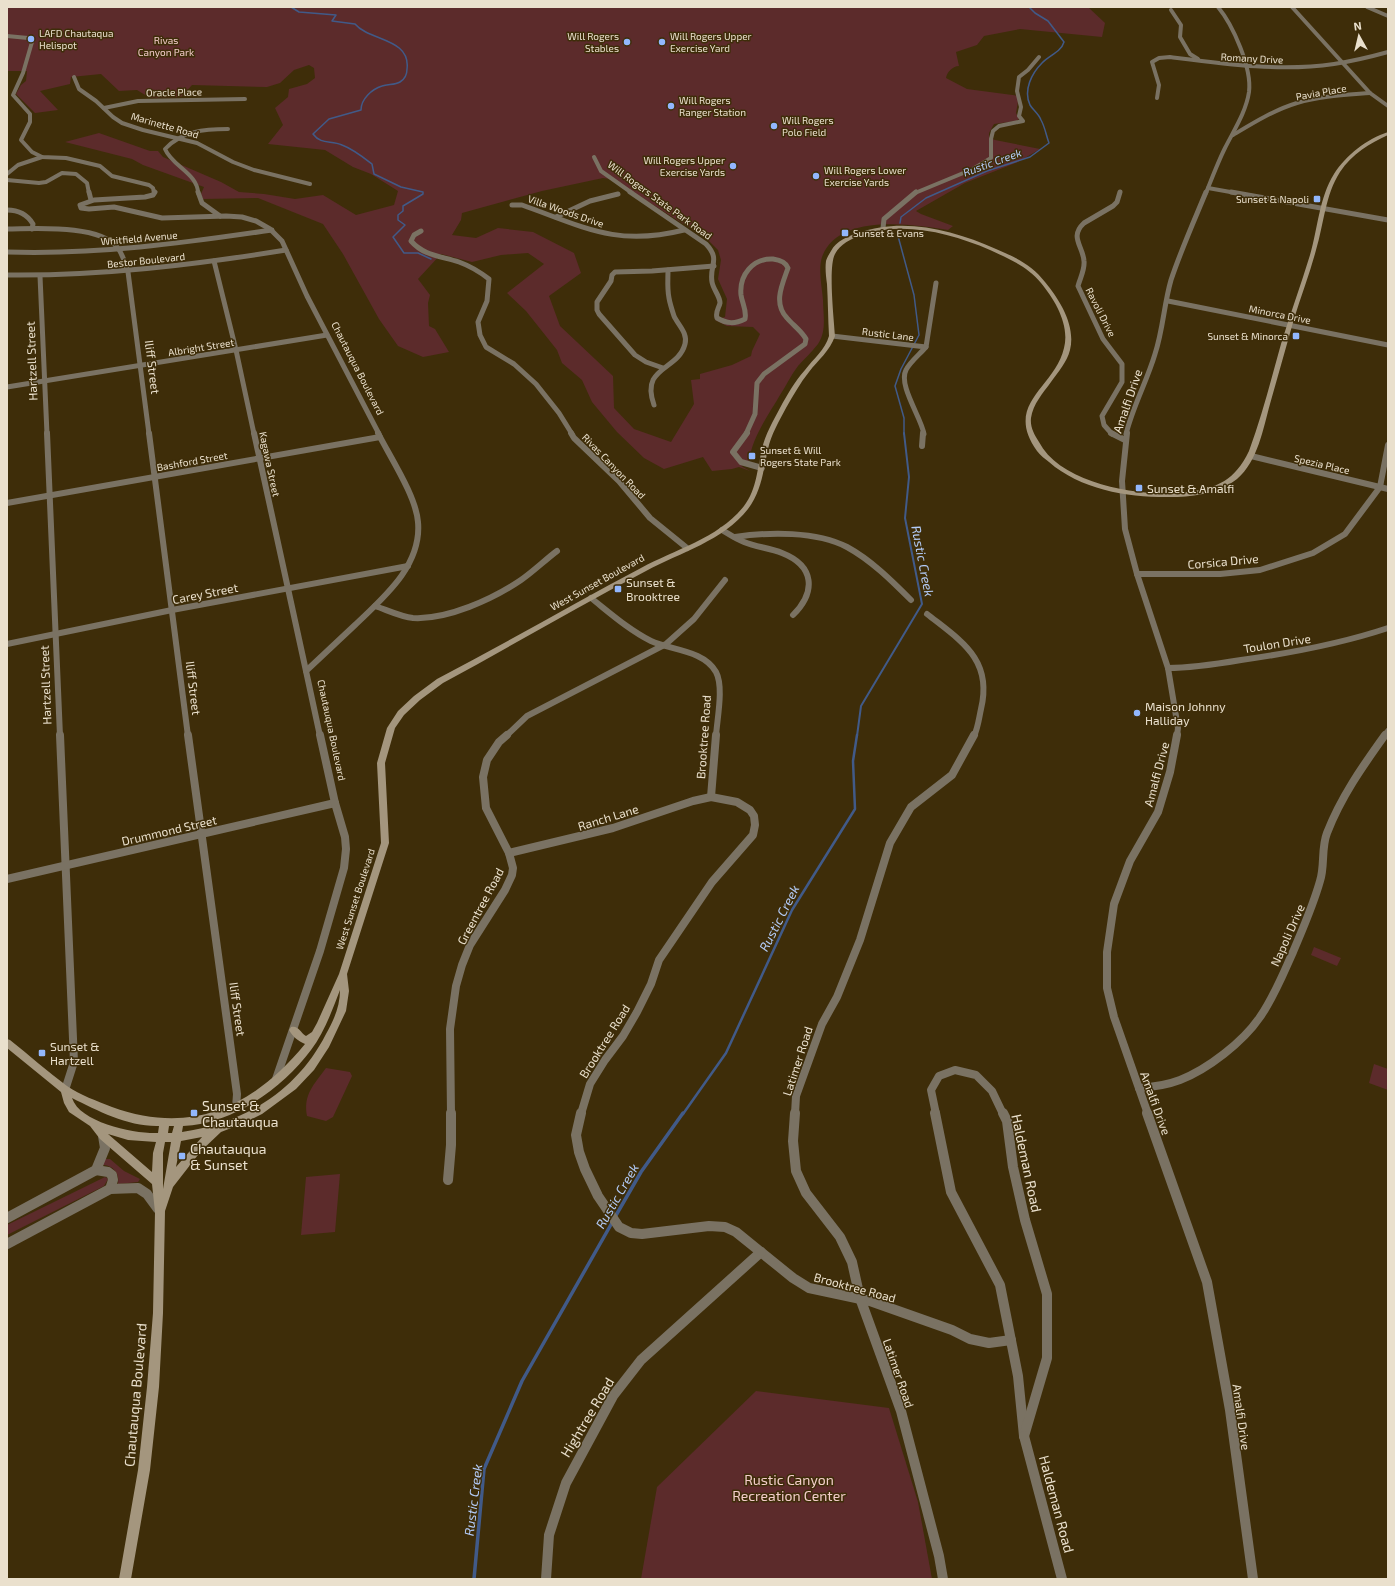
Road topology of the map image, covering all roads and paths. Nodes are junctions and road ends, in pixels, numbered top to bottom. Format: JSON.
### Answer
{"nodes":[{"id":1,"x":1218,"y":7,"type":"edge"},
{"id":2,"x":1292,"y":7,"type":"edge"},
{"id":3,"x":1367,"y":7,"type":"edge"},
{"id":4,"x":1172,"y":10,"type":"dead end"},
{"id":5,"x":1388,"y":11,"type":"edge"},
{"id":6,"x":1381,"y":12,"type":"junction"},
{"id":7,"x":1388,"y":16,"type":"edge"},
{"id":8,"x":7,"y":36,"type":"edge"},
{"id":9,"x":1388,"y":52,"type":"edge"},
{"id":10,"x":1039,"y":57,"type":"dead end"},
{"id":11,"x":1202,"y":61,"type":"junction"},
{"id":12,"x":1344,"y":64,"type":"junction"},
{"id":13,"x":1246,"y":67,"type":"junction"},
{"id":14,"x":74,"y":77,"type":"dead end"},
{"id":15,"x":1370,"y":93,"type":"junction"},
{"id":16,"x":1157,"y":98,"type":"dead end"},
{"id":17,"x":245,"y":99,"type":"dead end"},
{"id":18,"x":1388,"y":106,"type":"edge"},
{"id":19,"x":104,"y":108,"type":"junction"},
{"id":20,"x":1239,"y":119,"type":"junction"},
{"id":21,"x":1255,"y":122,"type":"junction"},
{"id":22,"x":228,"y":129,"type":"dead end"},
{"id":23,"x":1388,"y":133,"type":"edge"},
{"id":24,"x":1233,"y":135,"type":"junction"},
{"id":25,"x":179,"y":137,"type":"junction"},
{"id":26,"x":42,"y":157,"type":"junction"},
{"id":27,"x":594,"y":157,"type":"dead end"},
{"id":28,"x":7,"y":174,"type":"edge"},
{"id":29,"x":7,"y":180,"type":"edge"},
{"id":30,"x":310,"y":184,"type":"dead end"},
{"id":31,"x":1208,"y":188,"type":"junction"},
{"id":32,"x":1120,"y":192,"type":"dead end"},
{"id":33,"x":618,"y":194,"type":"dead end"},
{"id":34,"x":91,"y":200,"type":"junction"},
{"id":35,"x":512,"y":205,"type":"dead end"},
{"id":36,"x":1322,"y":208,"type":"junction"},
{"id":37,"x":7,"y":210,"type":"edge"},
{"id":38,"x":220,"y":216,"type":"junction"},
{"id":39,"x":556,"y":218,"type":"junction"},
{"id":40,"x":1388,"y":220,"type":"edge"},
{"id":41,"x":883,"y":228,"type":"junction"},
{"id":42,"x":7,"y":229,"type":"edge"},
{"id":43,"x":32,"y":229,"type":"junction"},
{"id":44,"x":272,"y":230,"type":"junction"},
{"id":45,"x":684,"y":230,"type":"junction"},
{"id":46,"x":420,"y":231,"type":"dead end"},
{"id":47,"x":120,"y":250,"type":"junction"},
{"id":48,"x":286,"y":250,"type":"junction"},
{"id":49,"x":7,"y":252,"type":"edge"},
{"id":50,"x":214,"y":261,"type":"junction"},
{"id":51,"x":714,"y":266,"type":"junction"},
{"id":52,"x":668,"y":270,"type":"junction"},
{"id":53,"x":128,"y":272,"type":"junction"},
{"id":54,"x":7,"y":276,"type":"edge"},
{"id":55,"x":40,"y":276,"type":"junction"},
{"id":56,"x":936,"y":283,"type":"dead end"},
{"id":57,"x":1168,"y":301,"type":"junction"},
{"id":58,"x":1289,"y":325,"type":"junction"},
{"id":59,"x":328,"y":335,"type":"junction"},
{"id":60,"x":832,"y":336,"type":"junction"},
{"id":61,"x":1388,"y":345,"type":"edge"},
{"id":62,"x":926,"y":347,"type":"junction"},
{"id":63,"x":236,"y":350,"type":"junction"},
{"id":64,"x":140,"y":366,"type":"junction"},
{"id":65,"x":663,"y":368,"type":"junction"},
{"id":66,"x":44,"y":381,"type":"junction"},
{"id":67,"x":7,"y":387,"type":"edge"},
{"id":68,"x":654,"y":405,"type":"dead end"},
{"id":69,"x":380,"y":437,"type":"junction"},
{"id":70,"x":1125,"y":440,"type":"junction"},
{"id":71,"x":1388,"y":445,"type":"edge"},
{"id":72,"x":922,"y":446,"type":"dead end"},
{"id":73,"x":1251,"y":456,"type":"junction"},
{"id":74,"x":259,"y":458,"type":"junction"},
{"id":75,"x":762,"y":468,"type":"junction"},
{"id":76,"x":156,"y":477,"type":"junction"},
{"id":77,"x":1380,"y":487,"type":"junction"},
{"id":78,"x":1388,"y":489,"type":"edge"},
{"id":79,"x":1122,"y":492,"type":"junction"},
{"id":80,"x":49,"y":496,"type":"junction"},
{"id":81,"x":7,"y":503,"type":"edge"},
{"id":82,"x":722,"y":530,"type":"junction"},
{"id":83,"x":735,"y":537,"type":"junction"},
{"id":84,"x":687,"y":548,"type":"junction"},
{"id":85,"x":557,"y":551,"type":"dead end"},
{"id":86,"x":408,"y":566,"type":"junction"},
{"id":87,"x":1137,"y":574,"type":"junction"},
{"id":88,"x":725,"y":580,"type":"dead end"},
{"id":89,"x":288,"y":588,"type":"junction"},
{"id":90,"x":591,"y":598,"type":"junction"},
{"id":91,"x":911,"y":600,"type":"dead end"},
{"id":92,"x":375,"y":606,"type":"junction"},
{"id":93,"x":172,"y":610,"type":"junction"},
{"id":94,"x":927,"y":614,"type":"dead end"},
{"id":95,"x":793,"y":615,"type":"dead end"},
{"id":96,"x":1388,"y":628,"type":"edge"},
{"id":97,"x":55,"y":634,"type":"junction"},
{"id":98,"x":7,"y":644,"type":"edge"},
{"id":99,"x":664,"y":646,"type":"junction"},
{"id":100,"x":1168,"y":668,"type":"junction"},
{"id":101,"x":306,"y":671,"type":"junction"},
{"id":102,"x":1388,"y":731,"type":"edge"},
{"id":103,"x":711,"y":797,"type":"junction"},
{"id":104,"x":335,"y":803,"type":"junction"},
{"id":105,"x":201,"y":834,"type":"junction"},
{"id":106,"x":509,"y":853,"type":"junction"},
{"id":107,"x":64,"y":866,"type":"junction"},
{"id":108,"x":7,"y":879,"type":"edge"},
{"id":109,"x":342,"y":974,"type":"junction"},
{"id":110,"x":321,"y":1025,"type":"junction"},
{"id":111,"x":294,"y":1030,"type":"junction"},
{"id":112,"x":7,"y":1043,"type":"edge"},
{"id":113,"x":275,"y":1082,"type":"junction"},
{"id":114,"x":1139,"y":1088,"type":"junction"},
{"id":115,"x":64,"y":1090,"type":"junction"},
{"id":116,"x":236,"y":1108,"type":"junction"},
{"id":117,"x":165,"y":1122,"type":"junction"},
{"id":118,"x":179,"y":1122,"type":"junction"},
{"id":119,"x":94,"y":1124,"type":"junction"},
{"id":120,"x":219,"y":1129,"type":"junction"},
{"id":121,"x":103,"y":1136,"type":"junction"},
{"id":122,"x":178,"y":1137,"type":"junction"},
{"id":123,"x":162,"y":1138,"type":"junction"},
{"id":124,"x":96,"y":1170,"type":"junction"},
{"id":125,"x":448,"y":1180,"type":"dead end"},
{"id":126,"x":157,"y":1182,"type":"junction"},
{"id":127,"x":168,"y":1188,"type":"junction"},
{"id":128,"x":110,"y":1189,"type":"junction"},
{"id":129,"x":160,"y":1212,"type":"junction"},
{"id":130,"x":7,"y":1218,"type":"edge"},
{"id":131,"x":7,"y":1244,"type":"edge"},
{"id":132,"x":760,"y":1252,"type":"junction"},
{"id":133,"x":860,"y":1298,"type":"junction"},
{"id":134,"x":1011,"y":1340,"type":"junction"},
{"id":135,"x":1024,"y":1436,"type":"junction"},
{"id":136,"x":125,"y":1579,"type":"edge"},
{"id":137,"x":546,"y":1579,"type":"edge"},
{"id":138,"x":944,"y":1579,"type":"edge"},
{"id":139,"x":1062,"y":1579,"type":"edge"},
{"id":140,"x":1253,"y":1579,"type":"edge"}],
"edges":[{"from":1,"to":13,"type":"street","name":"Amalfi Drive"},
{"from":2,"to":12,"type":"street"},
{"from":3,"to":6,"type":"street"},
{"from":4,"to":11,"type":"street"},
{"from":5,"to":6,"type":"street"},
{"from":6,"to":7,"type":"street"},
{"from":8,"to":26,"type":"street"},
{"from":9,"to":12,"type":"street","name":"Romany Drive"},
{"from":10,"to":41,"type":"street"},
{"from":11,"to":13,"type":"street","name":"Romany Drive"},
{"from":11,"to":16,"type":"street","name":"Romany Drive"},
{"from":12,"to":13,"type":"street","name":"Romany Drive"},
{"from":12,"to":15,"type":"street"},
{"from":13,"to":20,"type":"street","name":"Amalfi Drive"},
{"from":14,"to":19,"type":"street","name":"Marinette Road"},
{"from":15,"to":18,"type":"street"},
{"from":15,"to":21,"type":"street","name":"Pavia Place"},
{"from":17,"to":19,"type":"street","name":"Oracle Place"},
{"from":19,"to":25,"type":"street","name":"Marinette Road"},
{"from":20,"to":21,"type":"street"},
{"from":20,"to":24,"type":"street","name":"Amalfi Drive"},
{"from":21,"to":24,"type":"street","name":"Pavia Place"},
{"from":22,"to":25,"type":"street"},
{"from":23,"to":36,"type":"main road"},
{"from":24,"to":31,"type":"street","name":"Amalfi Drive"},
{"from":25,"to":30,"type":"street","name":"Marinette Road"},
{"from":25,"to":38,"type":"street"},
{"from":26,"to":28,"type":"street"},
{"from":26,"to":34,"type":"street"},
{"from":27,"to":45,"type":"street","name":"Will Rogers State Park Road"},
{"from":29,"to":34,"type":"street"},
{"from":31,"to":36,"type":"street"},
{"from":31,"to":57,"type":"street","name":"Amalfi Drive"},
{"from":32,"to":70,"type":"street","name":"Ravoli Drive"},
{"from":33,"to":39,"type":"street"},
{"from":34,"to":38,"type":"street","name":"Chautauqua Boulevard"},
{"from":35,"to":39,"type":"street","name":"Villa Woods Drive"},
{"from":36,"to":40,"type":"street"},
{"from":36,"to":58,"type":"main road"},
{"from":37,"to":43,"type":"street"},
{"from":38,"to":44,"type":"street","name":"Chautauqua Boulevard"},
{"from":39,"to":45,"type":"street","name":"Villa Woods Drive"},
{"from":41,"to":60,"type":"main road"},
{"from":41,"to":79,"type":"main road"},
{"from":42,"to":43,"type":"street"},
{"from":43,"to":47,"type":"street"},
{"from":44,"to":47,"type":"street","name":"Whitfield Avenue"},
{"from":44,"to":48,"type":"street","name":"Chautauqua Boulevard"},
{"from":45,"to":51,"type":"street","name":"Will Rogers State Park Road"},
{"from":46,"to":84,"type":"street","name":"Rivas Canyon Road"},
{"from":47,"to":49,"type":"street","name":"Whitfield Avenue"},
{"from":47,"to":53,"type":"street","name":"Iliff Street"},
{"from":48,"to":50,"type":"street","name":"Bestor Boulevard"},
{"from":48,"to":59,"type":"street","name":"Chautauqua Boulevard"},
{"from":50,"to":53,"type":"street","name":"Bestor Boulevard"},
{"from":50,"to":63,"type":"street","name":"Kagawa Street"},
{"from":51,"to":52,"type":"street"},
{"from":51,"to":75,"type":"street","name":"Will Rogers State Park Road"},
{"from":52,"to":65,"type":"street"},
{"from":52,"to":65,"type":"street"},
{"from":53,"to":55,"type":"street","name":"Bestor Boulevard"},
{"from":53,"to":64,"type":"street","name":"Iliff Street"},
{"from":54,"to":55,"type":"street","name":"Bestor Boulevard"},
{"from":55,"to":66,"type":"street","name":"Hartzell Street"},
{"from":56,"to":62,"type":"street","name":"Rustic Lane"},
{"from":57,"to":58,"type":"street","name":"Minorca Drive"},
{"from":57,"to":70,"type":"street","name":"Amalfi Drive"},
{"from":58,"to":61,"type":"street","name":"Minorca Drive"},
{"from":58,"to":73,"type":"main road"},
{"from":59,"to":63,"type":"street","name":"Albright Street"},
{"from":59,"to":69,"type":"street","name":"Chautauqua Boulevard"},
{"from":60,"to":62,"type":"street","name":"Rustic Lane"},
{"from":60,"to":75,"type":"main road","name":"West Sunset Boulevard"},
{"from":62,"to":72,"type":"street"},
{"from":63,"to":64,"type":"street","name":"Albright Street"},
{"from":63,"to":74,"type":"street","name":"Kagawa Street"},
{"from":64,"to":66,"type":"street","name":"Albright Street"},
{"from":64,"to":76,"type":"street","name":"Iliff Street"},
{"from":65,"to":68,"type":"street"},
{"from":66,"to":67,"type":"street","name":"Albright Street"},
{"from":66,"to":80,"type":"street","name":"Hartzell Street"},
{"from":69,"to":74,"type":"street","name":"Bashford Street"},
{"from":69,"to":86,"type":"street","name":"Chautauqua Boulevard"},
{"from":70,"to":79,"type":"street","name":"Amalfi Drive"},
{"from":71,"to":77,"type":"street","name":"Corsica Drive"},
{"from":73,"to":77,"type":"street","name":"Spezia Place"},
{"from":73,"to":79,"type":"main road"},
{"from":74,"to":76,"type":"street","name":"Bashford Street"},
{"from":74,"to":89,"type":"street","name":"Kagawa Street"},
{"from":75,"to":82,"type":"main road","name":"West Sunset Boulevard"},
{"from":76,"to":80,"type":"street","name":"Bashford Street"},
{"from":76,"to":93,"type":"street","name":"Iliff Street"},
{"from":77,"to":78,"type":"street","name":"Spezia Place"},
{"from":77,"to":87,"type":"street","name":"Corsica Drive"},
{"from":79,"to":87,"type":"street","name":"Amalfi Drive"},
{"from":80,"to":81,"type":"street","name":"Bashford Street"},
{"from":80,"to":97,"type":"street","name":"Hartzell Street"},
{"from":82,"to":83,"type":"street"},
{"from":82,"to":84,"type":"main road","name":"West Sunset Boulevard"},
{"from":83,"to":91,"type":"street"},
{"from":83,"to":95,"type":"street"},
{"from":84,"to":90,"type":"main road","name":"West Sunset Boulevard"},
{"from":85,"to":92,"type":"street"},
{"from":86,"to":89,"type":"street","name":"Carey Street"},
{"from":86,"to":92,"type":"street","name":"Chautauqua Boulevard"},
{"from":87,"to":100,"type":"street","name":"Amalfi Drive"},
{"from":88,"to":99,"type":"street","name":"Greentree Road"},
{"from":89,"to":93,"type":"street","name":"Carey Street"},
{"from":89,"to":101,"type":"street","name":"Kagawa Street"},
{"from":90,"to":99,"type":"street","name":"Brooktree Road"},
{"from":90,"to":109,"type":"main road","name":"West Sunset Boulevard"},
{"from":92,"to":101,"type":"street","name":"Chautauqua Boulevard"},
{"from":93,"to":97,"type":"street","name":"Carey Street"},
{"from":93,"to":105,"type":"street","name":"Iliff Street"},
{"from":94,"to":133,"type":"street","name":"Latimer Road"},
{"from":96,"to":100,"type":"street","name":"Toulon Drive"},
{"from":97,"to":98,"type":"street","name":"Carey Street"},
{"from":97,"to":107,"type":"street","name":"Hartzell Street"},
{"from":99,"to":103,"type":"street","name":"Brooktree Road"},
{"from":99,"to":106,"type":"street","name":"Greentree Road"},
{"from":100,"to":114,"type":"street","name":"Amalfi Drive"},
{"from":101,"to":104,"type":"street","name":"Chautauqua Boulevard"},
{"from":102,"to":114,"type":"street","name":"Napoli Drive"},
{"from":103,"to":106,"type":"street","name":"Ranch Lane"},
{"from":103,"to":132,"type":"street","name":"Brooktree Road"},
{"from":104,"to":105,"type":"street","name":"Drummond Street"},
{"from":104,"to":111,"type":"street","name":"Chautauqua Boulevard"},
{"from":105,"to":107,"type":"street","name":"Drummond Street"},
{"from":105,"to":116,"type":"street","name":"Iliff Street"},
{"from":106,"to":125,"type":"street","name":"Greentree Road"},
{"from":107,"to":108,"type":"street","name":"Drummond Street"},
{"from":107,"to":115,"type":"street","name":"Hartzell Street"},
{"from":109,"to":110,"type":"main road","name":"West Sunset Boulevard"},
{"from":109,"to":120,"type":"main road","name":"West Sunset Boulevard"},
{"from":110,"to":111,"type":"main road"},
{"from":110,"to":113,"type":"main road","name":"West Sunset Boulevard"},
{"from":111,"to":113,"type":"street","name":"Chautauqua Boulevard"},
{"from":112,"to":115,"type":"main road","name":"West Sunset Boulevard"},
{"from":113,"to":116,"type":"main road","name":"West Sunset Boulevard"},
{"from":114,"to":140,"type":"street","name":"Amalfi Drive"},
{"from":115,"to":117,"type":"main road","name":"West Sunset Boulevard"},
{"from":115,"to":119,"type":"main road","name":"West Sunset Boulevard"},
{"from":116,"to":118,"type":"main road","name":"West Sunset Boulevard"},
{"from":117,"to":118,"type":"main road","name":"West Sunset Boulevard"},
{"from":117,"to":123,"type":"main road","name":"Chautauqua Boulevard"},
{"from":118,"to":122,"type":"main road","name":"Chautauqua Boulevard"},
{"from":119,"to":121,"type":"main road"},
{"from":119,"to":123,"type":"main road","name":"West Sunset Boulevard"},
{"from":120,"to":122,"type":"main road","name":"West Sunset Boulevard"},
{"from":120,"to":127,"type":"main road"},
{"from":121,"to":124,"type":"street"},
{"from":121,"to":126,"type":"main road"},
{"from":122,"to":123,"type":"main road","name":"West Sunset Boulevard"},
{"from":122,"to":127,"type":"main road","name":"Chautauqua Boulevard"},
{"from":123,"to":126,"type":"main road","name":"Chautauqua Boulevard"},
{"from":124,"to":128,"type":"street"},
{"from":124,"to":130,"type":"street"},
{"from":126,"to":129,"type":"main road","name":"Chautauqua Boulevard"},
{"from":127,"to":129,"type":"main road","name":"Chautauqua Boulevard"},
{"from":128,"to":129,"type":"street"},
{"from":128,"to":131,"type":"street"},
{"from":129,"to":136,"type":"main road","name":"Chautauqua Boulevard"},
{"from":132,"to":133,"type":"street","name":"Brooktree Road"},
{"from":132,"to":137,"type":"street","name":"Hightree Road"},
{"from":133,"to":134,"type":"street","name":"Brooktree Road"},
{"from":133,"to":138,"type":"street","name":"Latimer Road"},
{"from":134,"to":135,"type":"street","name":"Haldeman Road"},
{"from":134,"to":135,"type":"street","name":"Haldeman Road"},
{"from":135,"to":139,"type":"street","name":"Haldeman Road"}]}
